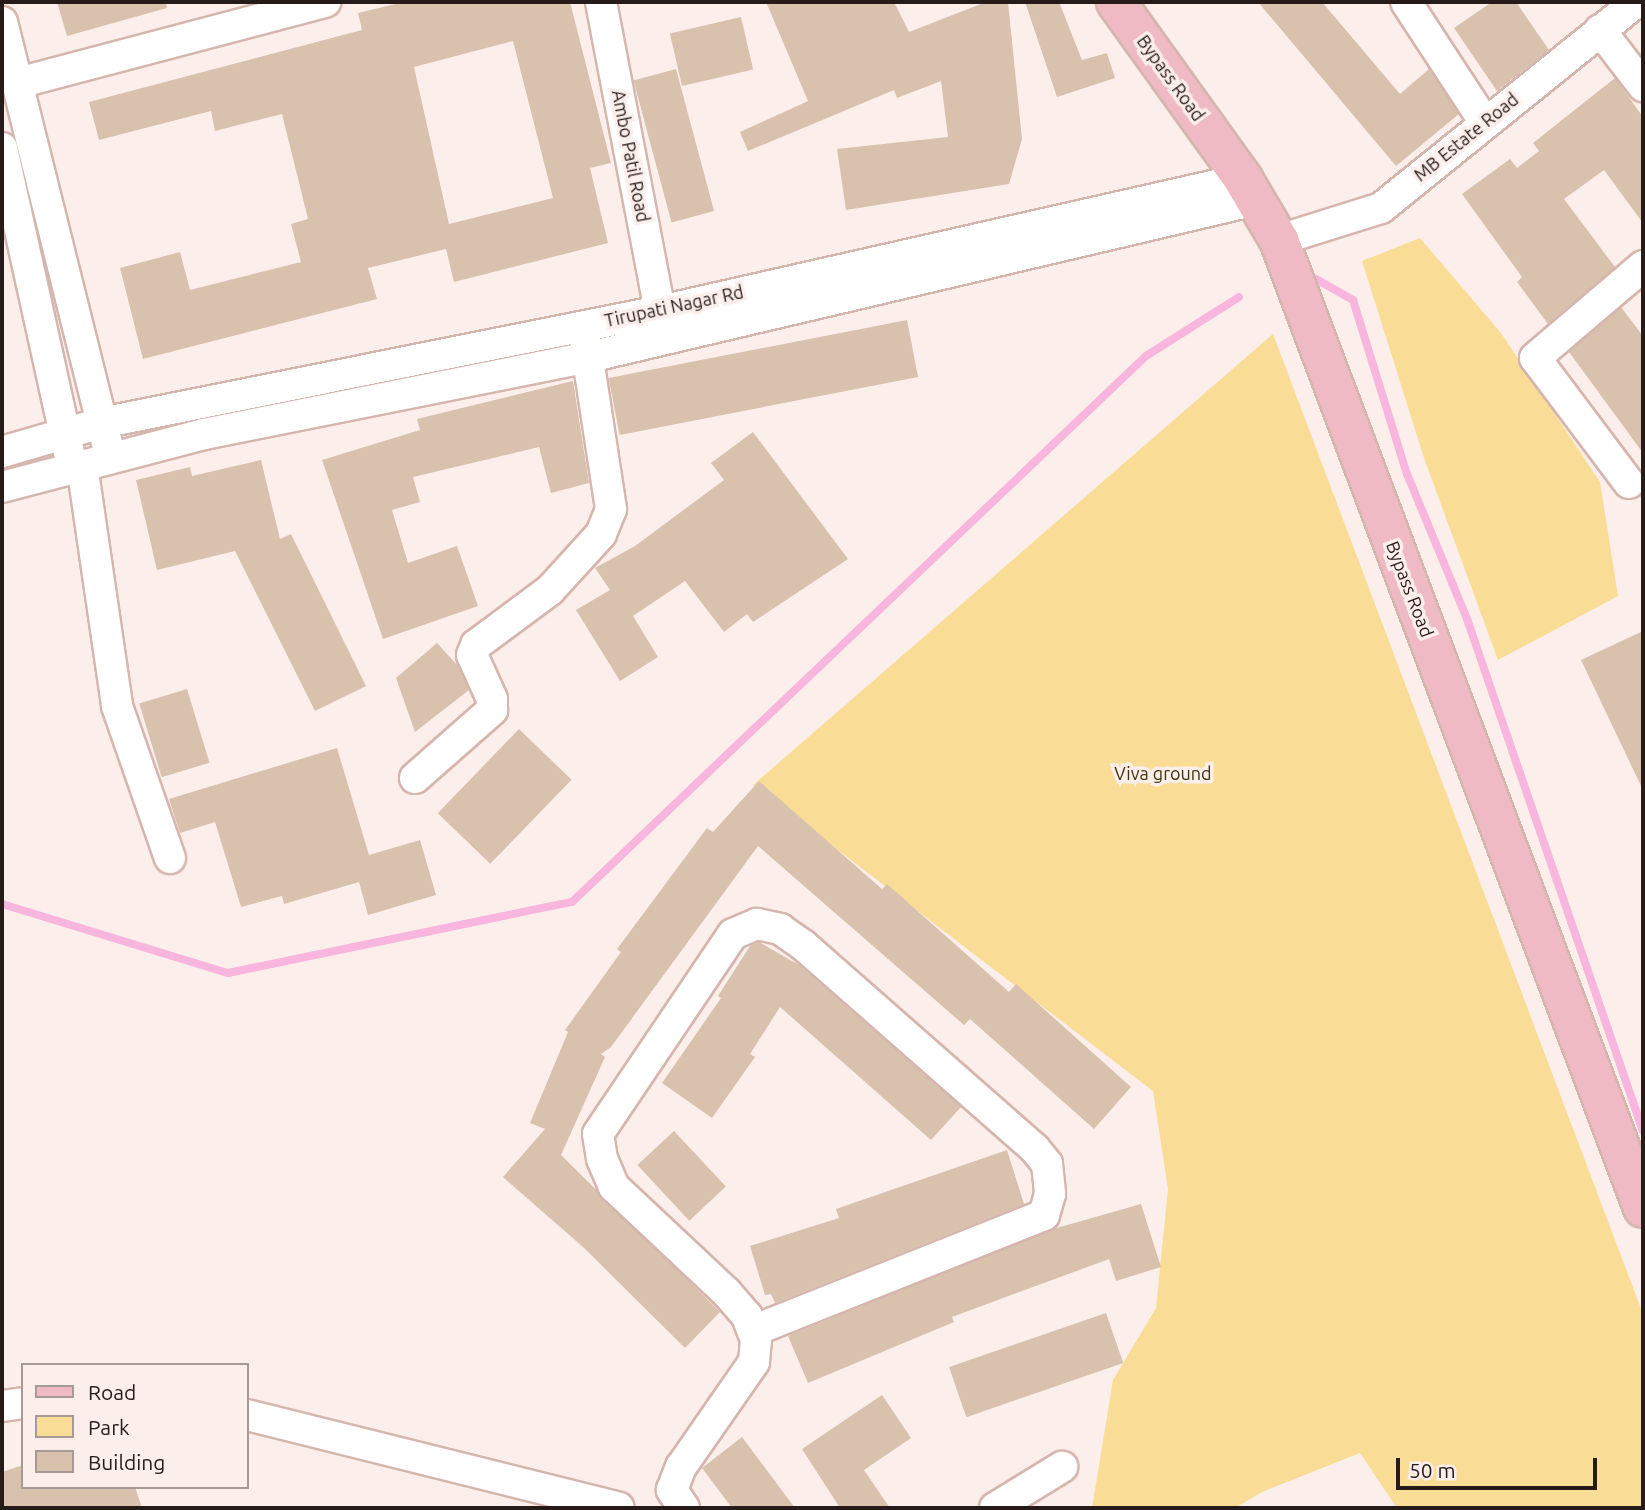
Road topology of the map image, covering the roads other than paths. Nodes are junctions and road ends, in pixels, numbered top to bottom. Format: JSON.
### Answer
{"nodes":[{"id":1,"x":325,"y":2,"type":"edge"},
{"id":2,"x":601,"y":2,"type":"edge"},
{"id":3,"x":1116,"y":2,"type":"edge"},
{"id":4,"x":1406,"y":2,"type":"edge"},
{"id":5,"x":1636,"y":2,"type":"edge"},
{"id":6,"x":2,"y":22,"type":"edge"},
{"id":7,"x":1600,"y":30,"type":"junction"},
{"id":8,"x":18,"y":83,"type":"junction"},
{"id":9,"x":1643,"y":86,"type":"edge"},
{"id":10,"x":1484,"y":121,"type":"junction"},
{"id":11,"x":2,"y":148,"type":"edge"},
{"id":12,"x":1250,"y":189,"type":"junction"},
{"id":13,"x":1279,"y":240,"type":"junction"},
{"id":14,"x":1643,"y":267,"type":"edge"},
{"id":15,"x":660,"y":311,"type":"junction"},
{"id":16,"x":582,"y":326,"type":"junction"},
{"id":17,"x":589,"y":357,"type":"junction"},
{"id":18,"x":102,"y":423,"type":"junction"},
{"id":19,"x":65,"y":434,"type":"junction"},
{"id":20,"x":2,"y":452,"type":"edge"},
{"id":21,"x":110,"y":457,"type":"junction"},
{"id":22,"x":77,"y":466,"type":"junction"},
{"id":23,"x":1629,"y":483,"type":"dead end"},
{"id":24,"x":2,"y":487,"type":"edge"},
{"id":25,"x":415,"y":778,"type":"dead end"},
{"id":26,"x":170,"y":858,"type":"dead end"},
{"id":27,"x":1643,"y":1208,"type":"edge"},
{"id":28,"x":753,"y":1331,"type":"junction"},
{"id":29,"x":21,"y":1404,"type":"edge"},
{"id":30,"x":2,"y":1406,"type":"edge"},
{"id":31,"x":248,"y":1415,"type":"edge"},
{"id":32,"x":1062,"y":1467,"type":"dead end"},
{"id":33,"x":619,"y":1508,"type":"edge"},
{"id":34,"x":684,"y":1508,"type":"edge"},
{"id":35,"x":995,"y":1508,"type":"edge"}],
"edges":[{"from":1,"to":8,"type":"street"},
{"from":2,"to":15,"type":"street","name":"Ambo Patil Road"},
{"from":3,"to":12,"type":"main road","name":"Bypass Road"},
{"from":4,"to":10,"type":"street"},
{"from":5,"to":7,"type":"street","name":"MB Estate Road"},
{"from":6,"to":8,"type":"street"},
{"from":7,"to":9,"type":"street"},
{"from":7,"to":10,"type":"street","name":"MB Estate Road"},
{"from":8,"to":18,"type":"street"},
{"from":10,"to":13,"type":"street","name":"MB Estate Road"},
{"from":11,"to":19,"type":"street"},
{"from":12,"to":13,"type":"main road","name":"Bypass Road"},
{"from":12,"to":15,"type":"street","name":"Tirupati Nagar Rd"},
{"from":12,"to":17,"type":"street"},
{"from":13,"to":27,"type":"main road","name":"Bypass Road"},
{"from":14,"to":23,"type":"street"},
{"from":15,"to":16,"type":"street","name":"Tirupati Nagar Rd"},
{"from":16,"to":17,"type":"street"},
{"from":16,"to":18,"type":"street","name":"Tirupati Nagar Rd"},
{"from":17,"to":21,"type":"street"},
{"from":17,"to":25,"type":"street"},
{"from":18,"to":19,"type":"street","name":"Tirupati Nagar Rd"},
{"from":18,"to":21,"type":"street"},
{"from":19,"to":20,"type":"street","name":"Tirupati Nagar Rd"},
{"from":19,"to":22,"type":"street"},
{"from":21,"to":22,"type":"street"},
{"from":22,"to":24,"type":"street"},
{"from":22,"to":26,"type":"street"},
{"from":28,"to":28,"type":"street"},
{"from":28,"to":34,"type":"street"},
{"from":29,"to":30,"type":"street"},
{"from":31,"to":33,"type":"street"},
{"from":32,"to":35,"type":"street"}]}
